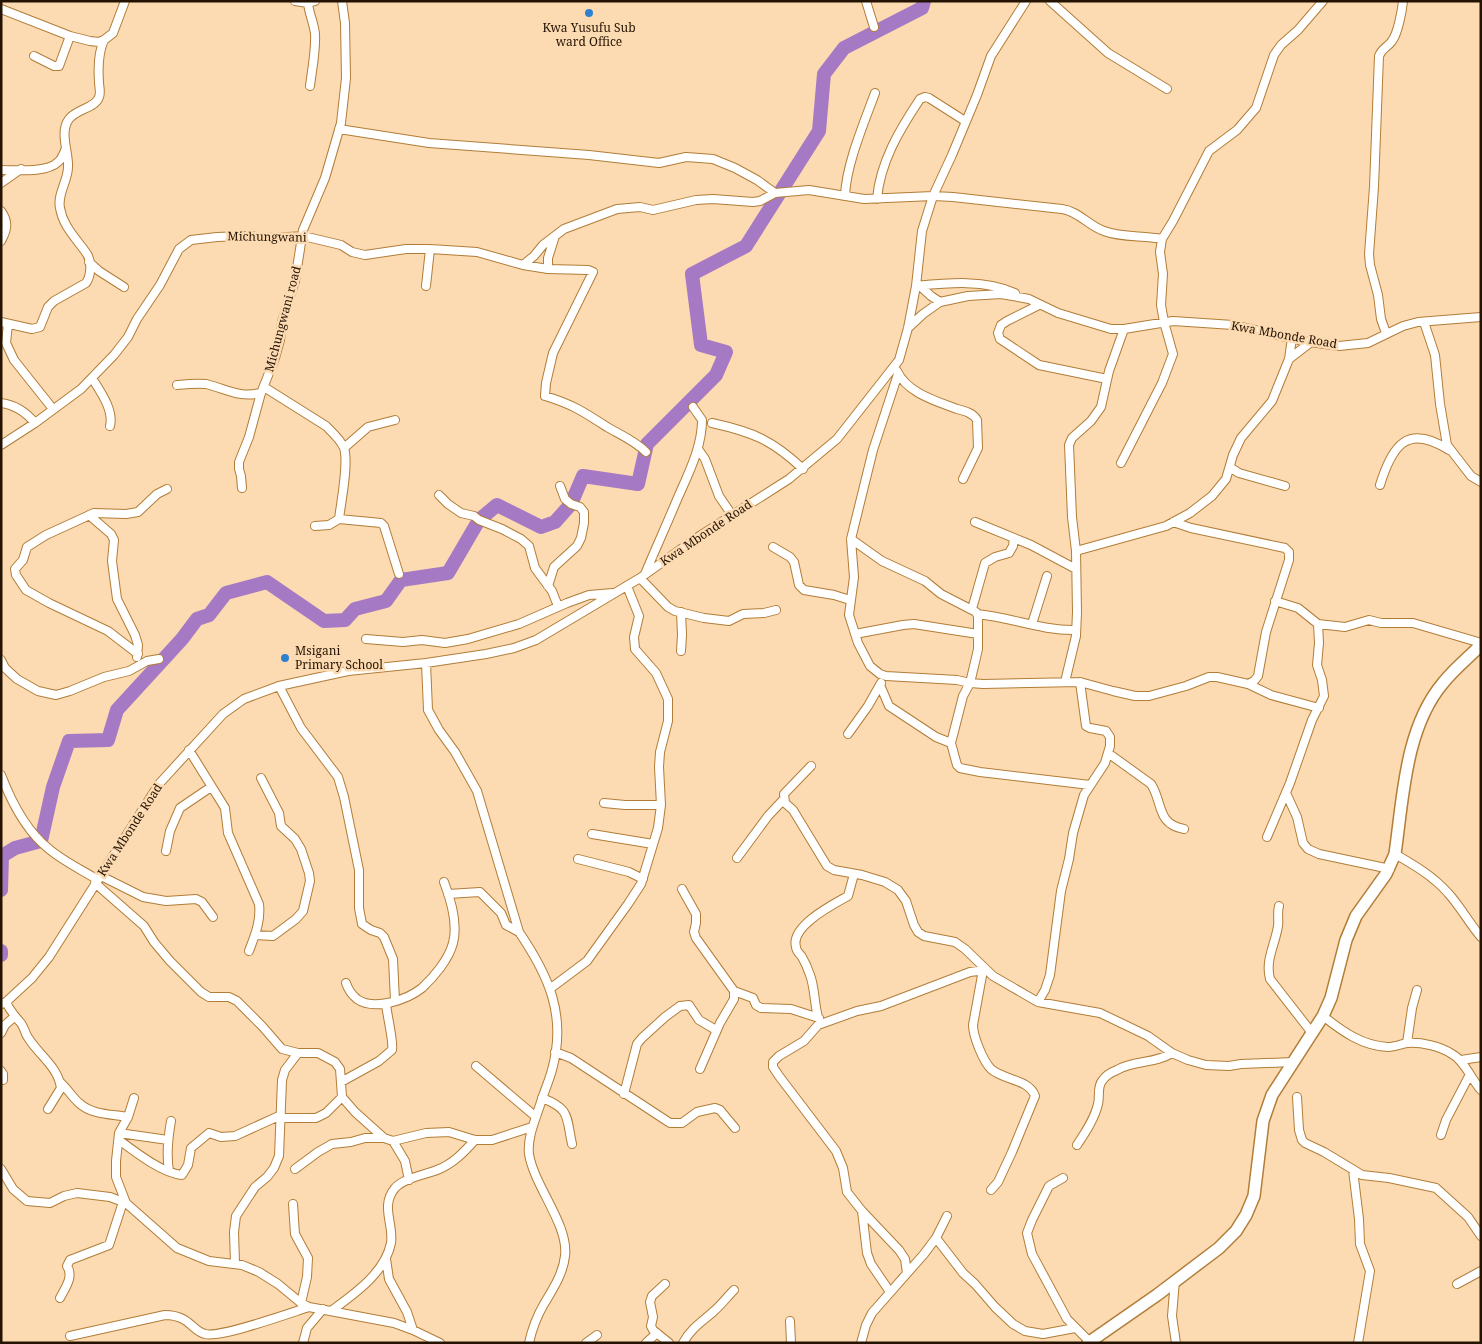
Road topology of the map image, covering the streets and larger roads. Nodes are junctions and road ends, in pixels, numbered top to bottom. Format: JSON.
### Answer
{"nodes":[{"id":1,"x":125,"y":1,"type":"edge"},
{"id":2,"x":295,"y":1,"type":"edge"},
{"id":3,"x":342,"y":1,"type":"edge"},
{"id":4,"x":866,"y":1,"type":"edge"},
{"id":5,"x":1026,"y":1,"type":"edge"},
{"id":6,"x":1050,"y":1,"type":"edge"},
{"id":7,"x":1323,"y":1,"type":"edge"},
{"id":8,"x":1404,"y":1,"type":"edge"},
{"id":9,"x":311,"y":2,"type":"edge"},
{"id":10,"x":1,"y":8,"type":"edge"},
{"id":11,"x":874,"y":27,"type":"dead end"},
{"id":12,"x":70,"y":36,"type":"junction"},
{"id":13,"x":104,"y":40,"type":"junction"},
{"id":14,"x":34,"y":56,"type":"dead end"},
{"id":15,"x":310,"y":86,"type":"dead end"},
{"id":16,"x":1167,"y":89,"type":"dead end"},
{"id":17,"x":875,"y":93,"type":"dead end"},
{"id":18,"x":965,"y":121,"type":"junction"},
{"id":19,"x":339,"y":130,"type":"junction"},
{"id":20,"x":66,"y":148,"type":"junction"},
{"id":21,"x":21,"y":169,"type":"junction"},
{"id":22,"x":1,"y":170,"type":"edge"},
{"id":23,"x":1,"y":183,"type":"edge"},
{"id":24,"x":775,"y":193,"type":"junction"},
{"id":25,"x":845,"y":196,"type":"junction"},
{"id":26,"x":932,"y":196,"type":"junction"},
{"id":27,"x":877,"y":199,"type":"junction"},
{"id":28,"x":2,"y":214,"type":"edge"},
{"id":29,"x":303,"y":236,"type":"junction"},
{"id":30,"x":555,"y":236,"type":"junction"},
{"id":31,"x":1162,"y":239,"type":"junction"},
{"id":32,"x":1,"y":241,"type":"edge"},
{"id":33,"x":430,"y":248,"type":"junction"},
{"id":34,"x":89,"y":262,"type":"junction"},
{"id":35,"x":523,"y":265,"type":"junction"},
{"id":36,"x":548,"y":269,"type":"junction"},
{"id":37,"x":426,"y":286,"type":"dead end"},
{"id":38,"x":918,"y":286,"type":"junction"},
{"id":39,"x":124,"y":287,"type":"dead end"},
{"id":40,"x":1029,"y":299,"type":"junction"},
{"id":41,"x":940,"y":302,"type":"junction"},
{"id":42,"x":1039,"y":305,"type":"junction"},
{"id":43,"x":1481,"y":318,"type":"edge"},
{"id":44,"x":1164,"y":322,"type":"junction"},
{"id":45,"x":1424,"y":322,"type":"junction"},
{"id":46,"x":5,"y":323,"type":"edge"},
{"id":47,"x":908,"y":328,"type":"junction"},
{"id":48,"x":1124,"y":329,"type":"junction"},
{"id":49,"x":1386,"y":334,"type":"junction"},
{"id":50,"x":1292,"y":338,"type":"junction"},
{"id":51,"x":1311,"y":342,"type":"junction"},
{"id":52,"x":1288,"y":359,"type":"junction"},
{"id":53,"x":896,"y":370,"type":"junction"},
{"id":54,"x":92,"y":378,"type":"junction"},
{"id":55,"x":1106,"y":379,"type":"junction"},
{"id":56,"x":177,"y":385,"type":"dead end"},
{"id":57,"x":263,"y":390,"type":"junction"},
{"id":58,"x":1,"y":403,"type":"edge"},
{"id":59,"x":692,"y":407,"type":"dead end"},
{"id":60,"x":54,"y":408,"type":"junction"},
{"id":61,"x":395,"y":420,"type":"dead end"},
{"id":62,"x":35,"y":423,"type":"junction"},
{"id":63,"x":712,"y":423,"type":"dead end"},
{"id":64,"x":110,"y":426,"type":"dead end"},
{"id":65,"x":1,"y":445,"type":"edge"},
{"id":66,"x":344,"y":448,"type":"junction"},
{"id":67,"x":698,"y":449,"type":"junction"},
{"id":68,"x":1450,"y":451,"type":"junction"},
{"id":69,"x":646,"y":452,"type":"dead end"},
{"id":70,"x":1121,"y":463,"type":"dead end"},
{"id":71,"x":1231,"y":468,"type":"junction"},
{"id":72,"x":802,"y":469,"type":"junction"},
{"id":73,"x":963,"y":479,"type":"dead end"},
{"id":74,"x":1481,"y":482,"type":"edge"},
{"id":75,"x":1380,"y":485,"type":"dead end"},
{"id":76,"x":560,"y":486,"type":"dead end"},
{"id":77,"x":1284,"y":486,"type":"dead end"},
{"id":78,"x":242,"y":488,"type":"dead end"},
{"id":79,"x":167,"y":489,"type":"dead end"},
{"id":80,"x":439,"y":495,"type":"dead end"},
{"id":81,"x":732,"y":515,"type":"junction"},
{"id":82,"x":89,"y":516,"type":"junction"},
{"id":83,"x":339,"y":519,"type":"junction"},
{"id":84,"x":975,"y":522,"type":"dead end"},
{"id":85,"x":1173,"y":522,"type":"junction"},
{"id":86,"x":315,"y":526,"type":"dead end"},
{"id":87,"x":1014,"y":538,"type":"junction"},
{"id":88,"x":851,"y":539,"type":"junction"},
{"id":89,"x":773,"y":547,"type":"dead end"},
{"id":90,"x":1076,"y":551,"type":"junction"},
{"id":91,"x":1076,"y":569,"type":"junction"},
{"id":92,"x":399,"y":574,"type":"dead end"},
{"id":93,"x":643,"y":576,"type":"junction"},
{"id":94,"x":1047,"y":576,"type":"dead end"},
{"id":95,"x":548,"y":586,"type":"junction"},
{"id":96,"x":627,"y":586,"type":"junction"},
{"id":97,"x":615,"y":592,"type":"junction"},
{"id":98,"x":850,"y":600,"type":"junction"},
{"id":99,"x":1275,"y":602,"type":"junction"},
{"id":100,"x":558,"y":606,"type":"junction"},
{"id":101,"x":776,"y":610,"type":"dead end"},
{"id":102,"x":974,"y":611,"type":"junction"},
{"id":103,"x":681,"y":612,"type":"junction"},
{"id":104,"x":1032,"y":624,"type":"junction"},
{"id":105,"x":1318,"y":624,"type":"junction"},
{"id":106,"x":1076,"y":630,"type":"junction"},
{"id":107,"x":855,"y":634,"type":"junction"},
{"id":108,"x":978,"y":634,"type":"junction"},
{"id":109,"x":366,"y":639,"type":"dead end"},
{"id":110,"x":1481,"y":644,"type":"edge"},
{"id":111,"x":680,"y":651,"type":"dead end"},
{"id":112,"x":138,"y":654,"type":"junction"},
{"id":113,"x":159,"y":659,"type":"dead end"},
{"id":114,"x":1,"y":660,"type":"edge"},
{"id":115,"x":426,"y":663,"type":"junction"},
{"id":116,"x":135,"y":667,"type":"junction"},
{"id":117,"x":3,"y":670,"type":"edge"},
{"id":118,"x":882,"y":676,"type":"junction"},
{"id":119,"x":1065,"y":682,"type":"junction"},
{"id":120,"x":1080,"y":682,"type":"junction"},
{"id":121,"x":970,"y":683,"type":"junction"},
{"id":122,"x":1248,"y":684,"type":"junction"},
{"id":123,"x":880,"y":685,"type":"junction"},
{"id":124,"x":279,"y":686,"type":"junction"},
{"id":125,"x":1319,"y":708,"type":"junction"},
{"id":126,"x":848,"y":734,"type":"dead end"},
{"id":127,"x":951,"y":742,"type":"junction"},
{"id":128,"x":189,"y":750,"type":"junction"},
{"id":129,"x":1108,"y":753,"type":"junction"},
{"id":130,"x":811,"y":766,"type":"dead end"},
{"id":131,"x":1,"y":775,"type":"edge"},
{"id":132,"x":261,"y":778,"type":"dead end"},
{"id":133,"x":1090,"y":785,"type":"junction"},
{"id":134,"x":211,"y":787,"type":"junction"},
{"id":135,"x":1286,"y":793,"type":"junction"},
{"id":136,"x":784,"y":799,"type":"junction"},
{"id":137,"x":604,"y":802,"type":"dead end"},
{"id":138,"x":661,"y":805,"type":"junction"},
{"id":139,"x":1184,"y":829,"type":"dead end"},
{"id":140,"x":592,"y":834,"type":"dead end"},
{"id":141,"x":1267,"y":838,"type":"dead end"},
{"id":142,"x":653,"y":844,"type":"junction"},
{"id":143,"x":166,"y":851,"type":"dead end"},
{"id":144,"x":1395,"y":854,"type":"junction"},
{"id":145,"x":737,"y":858,"type":"dead end"},
{"id":146,"x":578,"y":859,"type":"dead end"},
{"id":147,"x":1390,"y":869,"type":"junction"},
{"id":148,"x":854,"y":874,"type":"junction"},
{"id":149,"x":643,"y":879,"type":"junction"},
{"id":150,"x":98,"y":880,"type":"junction"},
{"id":151,"x":444,"y":882,"type":"dead end"},
{"id":152,"x":682,"y":889,"type":"dead end"},
{"id":153,"x":448,"y":894,"type":"junction"},
{"id":154,"x":1279,"y":906,"type":"dead end"},
{"id":155,"x":213,"y":917,"type":"dead end"},
{"id":156,"x":519,"y":932,"type":"junction"},
{"id":157,"x":255,"y":935,"type":"junction"},
{"id":158,"x":1481,"y":937,"type":"edge"},
{"id":159,"x":249,"y":951,"type":"dead end"},
{"id":160,"x":984,"y":970,"type":"junction"},
{"id":161,"x":346,"y":983,"type":"dead end"},
{"id":162,"x":551,"y":988,"type":"junction"},
{"id":163,"x":1417,"y":990,"type":"dead end"},
{"id":164,"x":734,"y":991,"type":"junction"},
{"id":165,"x":395,"y":1001,"type":"junction"},
{"id":166,"x":1038,"y":1002,"type":"junction"},
{"id":167,"x":4,"y":1003,"type":"edge"},
{"id":168,"x":386,"y":1004,"type":"junction"},
{"id":169,"x":1323,"y":1016,"type":"junction"},
{"id":170,"x":14,"y":1017,"type":"junction"},
{"id":171,"x":818,"y":1017,"type":"junction"},
{"id":172,"x":828,"y":1020,"type":"junction"},
{"id":173,"x":716,"y":1030,"type":"junction"},
{"id":174,"x":1,"y":1033,"type":"edge"},
{"id":175,"x":1312,"y":1033,"type":"junction"},
{"id":176,"x":1407,"y":1043,"type":"junction"},
{"id":177,"x":555,"y":1052,"type":"junction"},
{"id":178,"x":298,"y":1053,"type":"junction"},
{"id":179,"x":1172,"y":1053,"type":"junction"},
{"id":180,"x":1481,"y":1057,"type":"edge"},
{"id":181,"x":1461,"y":1060,"type":"junction"},
{"id":182,"x":1293,"y":1062,"type":"junction"},
{"id":183,"x":476,"y":1066,"type":"dead end"},
{"id":184,"x":700,"y":1069,"type":"dead end"},
{"id":185,"x":1,"y":1071,"type":"edge"},
{"id":186,"x":1469,"y":1076,"type":"junction"},
{"id":187,"x":3,"y":1080,"type":"dead end"},
{"id":188,"x":60,"y":1082,"type":"junction"},
{"id":189,"x":341,"y":1082,"type":"junction"},
{"id":190,"x":1481,"y":1090,"type":"edge"},
{"id":191,"x":624,"y":1094,"type":"junction"},
{"id":192,"x":342,"y":1097,"type":"junction"},
{"id":193,"x":134,"y":1098,"type":"dead end"},
{"id":194,"x":542,"y":1098,"type":"junction"},
{"id":195,"x":1297,"y":1098,"type":"dead end"},
{"id":196,"x":48,"y":1109,"type":"dead end"},
{"id":197,"x":128,"y":1117,"type":"junction"},
{"id":198,"x":279,"y":1117,"type":"junction"},
{"id":199,"x":536,"y":1117,"type":"junction"},
{"id":200,"x":171,"y":1121,"type":"dead end"},
{"id":201,"x":532,"y":1127,"type":"junction"},
{"id":202,"x":735,"y":1128,"type":"dead end"},
{"id":203,"x":1441,"y":1134,"type":"dead end"},
{"id":204,"x":119,"y":1137,"type":"junction"},
{"id":205,"x":384,"y":1138,"type":"junction"},
{"id":206,"x":168,"y":1140,"type":"junction"},
{"id":207,"x":475,"y":1140,"type":"junction"},
{"id":208,"x":393,"y":1141,"type":"junction"},
{"id":209,"x":572,"y":1144,"type":"dead end"},
{"id":210,"x":1077,"y":1145,"type":"dead end"},
{"id":211,"x":1,"y":1168,"type":"edge"},
{"id":212,"x":295,"y":1169,"type":"dead end"},
{"id":213,"x":1353,"y":1170,"type":"junction"},
{"id":214,"x":170,"y":1171,"type":"junction"},
{"id":215,"x":1063,"y":1178,"type":"dead end"},
{"id":216,"x":409,"y":1180,"type":"junction"},
{"id":217,"x":992,"y":1190,"type":"dead end"},
{"id":218,"x":124,"y":1202,"type":"junction"},
{"id":219,"x":293,"y":1204,"type":"dead end"},
{"id":220,"x":862,"y":1211,"type":"junction"},
{"id":221,"x":948,"y":1216,"type":"dead end"},
{"id":222,"x":1481,"y":1236,"type":"edge"},
{"id":223,"x":936,"y":1238,"type":"junction"},
{"id":224,"x":386,"y":1259,"type":"junction"},
{"id":225,"x":235,"y":1263,"type":"junction"},
{"id":226,"x":1481,"y":1271,"type":"edge"},
{"id":227,"x":907,"y":1273,"type":"junction"},
{"id":228,"x":1175,"y":1280,"type":"junction"},
{"id":229,"x":665,"y":1284,"type":"dead end"},
{"id":230,"x":1457,"y":1284,"type":"dead end"},
{"id":231,"x":734,"y":1290,"type":"dead end"},
{"id":232,"x":890,"y":1292,"type":"junction"},
{"id":233,"x":60,"y":1298,"type":"dead end"},
{"id":234,"x":305,"y":1305,"type":"junction"},
{"id":235,"x":327,"y":1310,"type":"junction"},
{"id":236,"x":790,"y":1321,"type":"dead end"},
{"id":237,"x":1075,"y":1328,"type":"junction"},
{"id":238,"x":414,"y":1330,"type":"junction"},
{"id":239,"x":657,"y":1333,"type":"junction"},
{"id":240,"x":70,"y":1336,"type":"dead end"},
{"id":241,"x":597,"y":1336,"type":"dead end"},
{"id":242,"x":1089,"y":1342,"type":"edge"},
{"id":243,"x":303,"y":1343,"type":"edge"},
{"id":244,"x":440,"y":1343,"type":"edge"},
{"id":245,"x":529,"y":1343,"type":"edge"},
{"id":246,"x":586,"y":1343,"type":"edge"},
{"id":247,"x":646,"y":1343,"type":"edge"},
{"id":248,"x":669,"y":1343,"type":"edge"},
{"id":249,"x":682,"y":1343,"type":"edge"},
{"id":250,"x":791,"y":1343,"type":"edge"},
{"id":251,"x":861,"y":1343,"type":"edge"},
{"id":252,"x":1176,"y":1343,"type":"edge"},
{"id":253,"x":1358,"y":1343,"type":"edge"}],
"edges":[{"from":1,"to":13,"type":"street"},
{"from":2,"to":9,"type":"street"},
{"from":3,"to":19,"type":"street","name":"Michungwani road"},
{"from":4,"to":11,"type":"street"},
{"from":5,"to":18,"type":"street"},
{"from":6,"to":16,"type":"street"},
{"from":7,"to":31,"type":"street"},
{"from":8,"to":49,"type":"street"},
{"from":9,"to":15,"type":"street"},
{"from":10,"to":12,"type":"street"},
{"from":12,"to":13,"type":"street"},
{"from":12,"to":14,"type":"street"},
{"from":13,"to":20,"type":"street"},
{"from":17,"to":25,"type":"street"},
{"from":18,"to":26,"type":"street"},
{"from":18,"to":27,"type":"street"},
{"from":19,"to":24,"type":"street"},
{"from":19,"to":29,"type":"street","name":"Michungwani road"},
{"from":20,"to":21,"type":"street"},
{"from":20,"to":34,"type":"street"},
{"from":21,"to":22,"type":"street"},
{"from":21,"to":23,"type":"street"},
{"from":24,"to":25,"type":"street"},
{"from":24,"to":30,"type":"street"},
{"from":25,"to":27,"type":"street"},
{"from":26,"to":27,"type":"street"},
{"from":26,"to":31,"type":"street"},
{"from":26,"to":38,"type":"street"},
{"from":28,"to":32,"type":"street"},
{"from":29,"to":33,"type":"street","name":"Michungwani"},
{"from":29,"to":54,"type":"street","name":"Michungwani"},
{"from":29,"to":57,"type":"street","name":"Michungwani road"},
{"from":30,"to":35,"type":"street"},
{"from":30,"to":36,"type":"street"},
{"from":31,"to":44,"type":"street"},
{"from":33,"to":35,"type":"street","name":"Michungwani"},
{"from":33,"to":37,"type":"street"},
{"from":34,"to":39,"type":"street"},
{"from":34,"to":46,"type":"street"},
{"from":35,"to":36,"type":"street","name":"Michungwani"},
{"from":36,"to":69,"type":"street","name":"Michungwani"},
{"from":38,"to":40,"type":"street"},
{"from":38,"to":41,"type":"street"},
{"from":38,"to":47,"type":"street"},
{"from":40,"to":41,"type":"street","name":"Kwa Mbonde Road"},
{"from":40,"to":42,"type":"street","name":"Kwa Mbonde Road"},
{"from":41,"to":47,"type":"street","name":"Kwa Mbonde Road"},
{"from":42,"to":48,"type":"street","name":"Kwa Mbonde Road"},
{"from":42,"to":55,"type":"street"},
{"from":43,"to":45,"type":"street","name":"Kwa Mbonde Road"},
{"from":44,"to":48,"type":"street","name":"Kwa Mbonde Road"},
{"from":44,"to":50,"type":"street","name":"Kwa Mbonde Road"},
{"from":44,"to":70,"type":"street"},
{"from":45,"to":49,"type":"street","name":"Kwa Mbonde Road"},
{"from":45,"to":68,"type":"street"},
{"from":46,"to":60,"type":"street"},
{"from":47,"to":53,"type":"street","name":"Kwa Mbonde Road"},
{"from":48,"to":55,"type":"street"},
{"from":49,"to":51,"type":"street","name":"Kwa Mbonde Road"},
{"from":50,"to":51,"type":"street","name":"Kwa Mbonde Road"},
{"from":50,"to":52,"type":"street"},
{"from":51,"to":52,"type":"street"},
{"from":52,"to":71,"type":"street"},
{"from":53,"to":72,"type":"street","name":"Kwa Mbonde Road"},
{"from":53,"to":73,"type":"street"},
{"from":53,"to":88,"type":"street"},
{"from":54,"to":60,"type":"street","name":"Michungwani"},
{"from":54,"to":64,"type":"street"},
{"from":55,"to":90,"type":"street"},
{"from":56,"to":57,"type":"street"},
{"from":57,"to":66,"type":"street"},
{"from":57,"to":78,"type":"street","name":"Michungwani road"},
{"from":58,"to":62,"type":"street"},
{"from":59,"to":67,"type":"street"},
{"from":60,"to":62,"type":"street","name":"Michungwani"},
{"from":61,"to":66,"type":"street"},
{"from":62,"to":65,"type":"street","name":"Michungwani"},
{"from":63,"to":72,"type":"street"},
{"from":66,"to":83,"type":"street"},
{"from":67,"to":81,"type":"street"},
{"from":67,"to":93,"type":"street"},
{"from":68,"to":74,"type":"street"},
{"from":68,"to":75,"type":"street"},
{"from":71,"to":77,"type":"street"},
{"from":71,"to":85,"type":"street"},
{"from":72,"to":81,"type":"street","name":"Kwa Mbonde Road"},
{"from":76,"to":95,"type":"street"},
{"from":79,"to":82,"type":"street"},
{"from":80,"to":95,"type":"street"},
{"from":81,"to":93,"type":"street","name":"Kwa Mbonde Road"},
{"from":82,"to":112,"type":"street"},
{"from":82,"to":112,"type":"street"},
{"from":83,"to":86,"type":"street"},
{"from":83,"to":92,"type":"street"},
{"from":84,"to":87,"type":"street"},
{"from":85,"to":90,"type":"street"},
{"from":85,"to":99,"type":"street"},
{"from":87,"to":91,"type":"street"},
{"from":87,"to":102,"type":"street"},
{"from":88,"to":98,"type":"street"},
{"from":88,"to":102,"type":"street"},
{"from":89,"to":98,"type":"street"},
{"from":90,"to":91,"type":"street"},
{"from":91,"to":106,"type":"street"},
{"from":93,"to":96,"type":"street","name":"Kwa Mbonde Road"},
{"from":93,"to":103,"type":"street"},
{"from":94,"to":104,"type":"street"},
{"from":95,"to":100,"type":"street"},
{"from":96,"to":97,"type":"street","name":"Kwa Mbonde Road"},
{"from":96,"to":138,"type":"street"},
{"from":97,"to":100,"type":"street"},
{"from":97,"to":115,"type":"street","name":"Kwa Mbonde Road"},
{"from":98,"to":107,"type":"street"},
{"from":99,"to":105,"type":"street"},
{"from":99,"to":122,"type":"street"},
{"from":100,"to":109,"type":"street"},
{"from":101,"to":103,"type":"street"},
{"from":102,"to":104,"type":"street"},
{"from":102,"to":108,"type":"street"},
{"from":103,"to":111,"type":"street"},
{"from":104,"to":106,"type":"street"},
{"from":105,"to":110,"type":"street"},
{"from":105,"to":125,"type":"street"},
{"from":106,"to":119,"type":"street"},
{"from":107,"to":108,"type":"street"},
{"from":107,"to":118,"type":"street"},
{"from":108,"to":121,"type":"street"},
{"from":110,"to":144,"type":"street"},
{"from":112,"to":116,"type":"street"},
{"from":113,"to":116,"type":"street"},
{"from":114,"to":117,"type":"street"},
{"from":115,"to":124,"type":"street","name":"Kwa Mbonde Road"},
{"from":115,"to":156,"type":"street"},
{"from":116,"to":117,"type":"street"},
{"from":118,"to":121,"type":"street"},
{"from":118,"to":123,"type":"street"},
{"from":119,"to":120,"type":"street"},
{"from":119,"to":121,"type":"street"},
{"from":120,"to":122,"type":"street"},
{"from":120,"to":129,"type":"street"},
{"from":121,"to":127,"type":"street"},
{"from":122,"to":125,"type":"street"},
{"from":123,"to":126,"type":"street"},
{"from":123,"to":127,"type":"street"},
{"from":124,"to":128,"type":"street","name":"Kwa Mbonde Road"},
{"from":124,"to":165,"type":"street"},
{"from":125,"to":135,"type":"street"},
{"from":127,"to":133,"type":"street"},
{"from":128,"to":134,"type":"street"},
{"from":128,"to":150,"type":"street","name":"Kwa Mbonde Road"},
{"from":129,"to":133,"type":"street"},
{"from":129,"to":139,"type":"street"},
{"from":130,"to":136,"type":"street"},
{"from":131,"to":150,"type":"street"},
{"from":132,"to":157,"type":"street"},
{"from":133,"to":166,"type":"street"},
{"from":134,"to":143,"type":"street"},
{"from":134,"to":157,"type":"street"},
{"from":135,"to":141,"type":"street"},
{"from":135,"to":147,"type":"street"},
{"from":136,"to":145,"type":"street"},
{"from":136,"to":148,"type":"street"},
{"from":137,"to":138,"type":"street"},
{"from":138,"to":142,"type":"street"},
{"from":140,"to":142,"type":"street"},
{"from":142,"to":149,"type":"street"},
{"from":144,"to":147,"type":"street"},
{"from":144,"to":158,"type":"street"},
{"from":146,"to":149,"type":"street"},
{"from":147,"to":169,"type":"street"},
{"from":148,"to":160,"type":"street"},
{"from":148,"to":171,"type":"street"},
{"from":149,"to":162,"type":"street"},
{"from":150,"to":155,"type":"street"},
{"from":150,"to":167,"type":"street","name":"Kwa Mbonde Road"},
{"from":150,"to":178,"type":"street"},
{"from":151,"to":153,"type":"street"},
{"from":152,"to":164,"type":"street"},
{"from":153,"to":156,"type":"street"},
{"from":153,"to":165,"type":"street"},
{"from":154,"to":175,"type":"street"},
{"from":156,"to":162,"type":"street"},
{"from":157,"to":159,"type":"street"},
{"from":160,"to":166,"type":"street"},
{"from":160,"to":172,"type":"street"},
{"from":160,"to":217,"type":"street"},
{"from":161,"to":168,"type":"street"},
{"from":162,"to":177,"type":"street"},
{"from":163,"to":176,"type":"street"},
{"from":164,"to":171,"type":"street"},
{"from":164,"to":173,"type":"street"},
{"from":165,"to":168,"type":"street"},
{"from":166,"to":179,"type":"street"},
{"from":167,"to":170,"type":"street"},
{"from":168,"to":189,"type":"street"},
{"from":169,"to":175,"type":"street"},
{"from":169,"to":176,"type":"street"},
{"from":170,"to":174,"type":"street"},
{"from":170,"to":188,"type":"street"},
{"from":171,"to":172,"type":"street"},
{"from":172,"to":220,"type":"street"},
{"from":173,"to":184,"type":"street"},
{"from":173,"to":191,"type":"street"},
{"from":175,"to":182,"type":"street"},
{"from":176,"to":181,"type":"street"},
{"from":177,"to":191,"type":"street"},
{"from":177,"to":194,"type":"street"},
{"from":178,"to":189,"type":"street"},
{"from":178,"to":198,"type":"street"},
{"from":179,"to":182,"type":"street"},
{"from":179,"to":210,"type":"street"},
{"from":180,"to":181,"type":"street"},
{"from":181,"to":186,"type":"street"},
{"from":182,"to":228,"type":"street"},
{"from":183,"to":199,"type":"street"},
{"from":185,"to":187,"type":"street"},
{"from":186,"to":190,"type":"street"},
{"from":186,"to":203,"type":"street"},
{"from":188,"to":196,"type":"street"},
{"from":188,"to":197,"type":"street"},
{"from":189,"to":192,"type":"street"},
{"from":191,"to":202,"type":"street"},
{"from":192,"to":198,"type":"street"},
{"from":192,"to":205,"type":"street"},
{"from":193,"to":197,"type":"street"},
{"from":194,"to":199,"type":"street"},
{"from":194,"to":209,"type":"street"},
{"from":195,"to":213,"type":"street"},
{"from":197,"to":204,"type":"street"},
{"from":198,"to":214,"type":"street"},
{"from":198,"to":225,"type":"street"},
{"from":199,"to":201,"type":"street"},
{"from":200,"to":206,"type":"street"},
{"from":201,"to":207,"type":"street"},
{"from":201,"to":245,"type":"street"},
{"from":204,"to":206,"type":"street"},
{"from":204,"to":214,"type":"street"},
{"from":204,"to":218,"type":"street"},
{"from":205,"to":208,"type":"street"},
{"from":205,"to":212,"type":"street"},
{"from":206,"to":214,"type":"street"},
{"from":207,"to":208,"type":"street"},
{"from":207,"to":216,"type":"street"},
{"from":208,"to":216,"type":"street"},
{"from":211,"to":218,"type":"street"},
{"from":213,"to":222,"type":"street"},
{"from":213,"to":253,"type":"street"},
{"from":215,"to":237,"type":"street"},
{"from":216,"to":224,"type":"street"},
{"from":218,"to":225,"type":"street"},
{"from":218,"to":233,"type":"street"},
{"from":219,"to":234,"type":"street"},
{"from":220,"to":227,"type":"street"},
{"from":220,"to":232,"type":"street"},
{"from":221,"to":223,"type":"street"},
{"from":223,"to":227,"type":"street"},
{"from":223,"to":237,"type":"street"},
{"from":224,"to":235,"type":"street"},
{"from":224,"to":238,"type":"street"},
{"from":225,"to":234,"type":"street"},
{"from":226,"to":230,"type":"street"},
{"from":227,"to":232,"type":"street"},
{"from":228,"to":242,"type":"street"},
{"from":228,"to":252,"type":"street"},
{"from":229,"to":239,"type":"street"},
{"from":231,"to":249,"type":"street"},
{"from":232,"to":251,"type":"street"},
{"from":234,"to":235,"type":"street"},
{"from":234,"to":240,"type":"street"},
{"from":235,"to":238,"type":"street"},
{"from":235,"to":243,"type":"street"},
{"from":236,"to":250,"type":"street"},
{"from":237,"to":242,"type":"street"},
{"from":238,"to":244,"type":"street"},
{"from":239,"to":247,"type":"street"},
{"from":239,"to":248,"type":"street"},
{"from":241,"to":246,"type":"street"}]}
